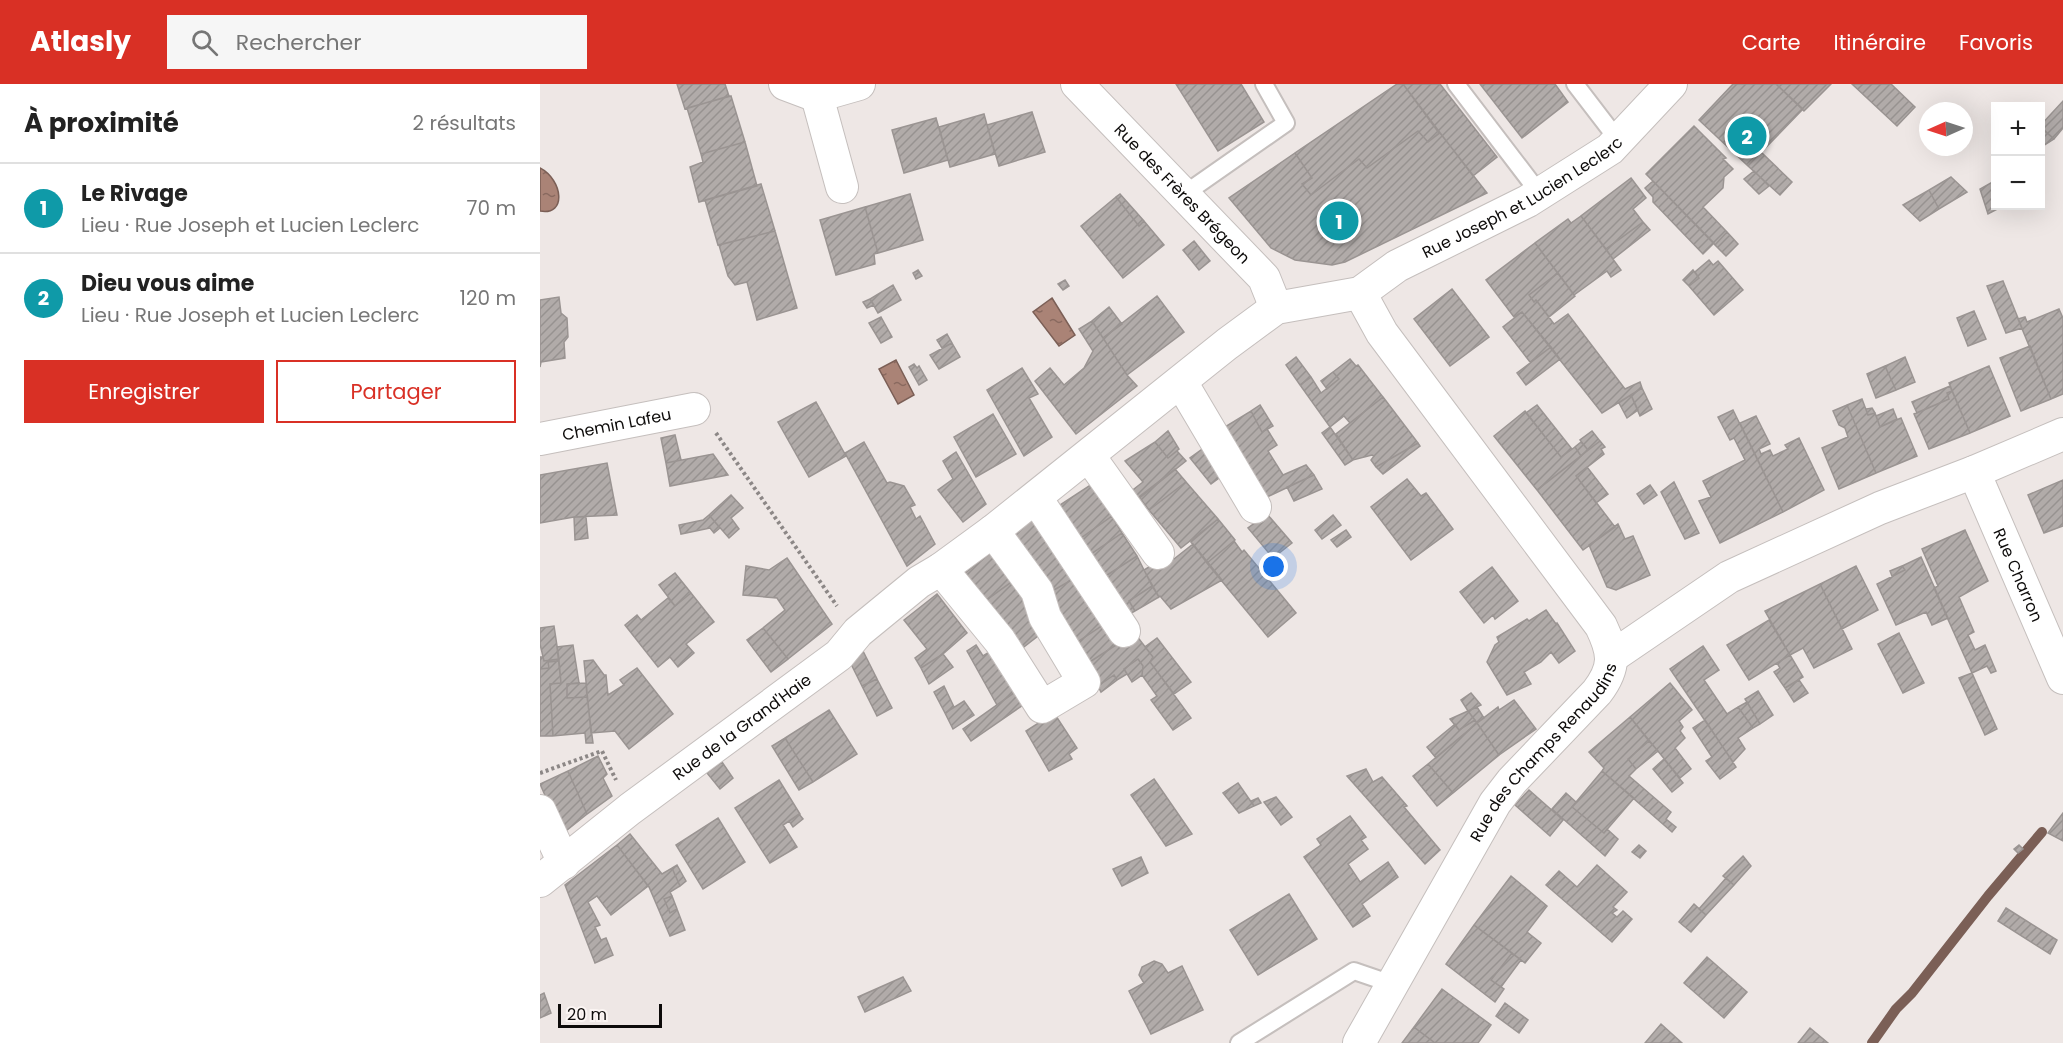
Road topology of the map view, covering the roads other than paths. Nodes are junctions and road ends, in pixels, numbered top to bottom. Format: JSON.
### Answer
{"nodes":[{"id":1,"x":785,"y":84,"type":"edge"},
{"id":2,"x":859,"y":84,"type":"edge"},
{"id":3,"x":1077,"y":84,"type":"edge"},
{"id":4,"x":1264,"y":84,"type":"edge"},
{"id":5,"x":1456,"y":84,"type":"edge"},
{"id":6,"x":1575,"y":84,"type":"edge"},
{"id":7,"x":1671,"y":84,"type":"edge"},
{"id":8,"x":817,"y":96,"type":"junction"},
{"id":9,"x":1618,"y":140,"type":"junction"},
{"id":10,"x":842,"y":187,"type":"dead end"},
{"id":11,"x":1540,"y":194,"type":"junction"},
{"id":12,"x":1183,"y":195,"type":"junction"},
{"id":13,"x":1360,"y":293,"type":"junction"},
{"id":14,"x":1276,"y":308,"type":"junction"},
{"id":15,"x":1181,"y":382,"type":"junction"},
{"id":16,"x":694,"y":409,"type":"road end"},
{"id":17,"x":2063,"y":434,"type":"edge"},
{"id":18,"x":540,"y":439,"type":"edge"},
{"id":19,"x":1089,"y":456,"type":"junction"},
{"id":20,"x":1974,"y":472,"type":"junction"},
{"id":21,"x":1036,"y":498,"type":"junction"},
{"id":22,"x":1255,"y":507,"type":"dead end"},
{"id":23,"x":993,"y":531,"type":"junction"},
{"id":24,"x":1158,"y":553,"type":"dead end"},
{"id":25,"x":941,"y":570,"type":"junction"},
{"id":26,"x":1124,"y":631,"type":"dead end"},
{"id":27,"x":1613,"y":656,"type":"junction"},
{"id":28,"x":2063,"y":678,"type":"edge"},
{"id":29,"x":540,"y":811,"type":"edge"},
{"id":30,"x":552,"y":872,"type":"edge"},
{"id":31,"x":1392,"y":984,"type":"junction"},
{"id":32,"x":1239,"y":1043,"type":"edge"},
{"id":33,"x":1359,"y":1043,"type":"edge"}],
"edges":[{"from":1,"to":8,"type":"street"},
{"from":2,"to":8,"type":"street"},
{"from":3,"to":12,"type":"street","name":"Rue des Frères Brégeon"},
{"from":4,"to":12,"type":"lane"},
{"from":5,"to":11,"type":"lane"},
{"from":6,"to":9,"type":"lane"},
{"from":7,"to":9,"type":"street","name":"Rue Joseph et Lucien Leclerc"},
{"from":8,"to":10,"type":"street"},
{"from":9,"to":11,"type":"street","name":"Rue Joseph et Lucien Leclerc"},
{"from":11,"to":13,"type":"street","name":"Rue Joseph et Lucien Leclerc"},
{"from":12,"to":14,"type":"street","name":"Rue des Frères Brégeon"},
{"from":13,"to":14,"type":"street","name":"Rue de la Grand'Haie"},
{"from":13,"to":27,"type":"street","name":"Rue des Champs Renaudins"},
{"from":14,"to":15,"type":"street","name":"Rue de la Grand'Haie"},
{"from":15,"to":19,"type":"street","name":"Rue de la Grand'Haie"},
{"from":15,"to":22,"type":"street"},
{"from":16,"to":18,"type":"street","name":"Chemin Lafeu"},
{"from":17,"to":20,"type":"street"},
{"from":19,"to":21,"type":"street","name":"Rue de la Grand'Haie"},
{"from":19,"to":24,"type":"street"},
{"from":20,"to":27,"type":"street"},
{"from":20,"to":28,"type":"street","name":"Rue Charron"},
{"from":21,"to":23,"type":"street","name":"Rue de la Grand'Haie"},
{"from":21,"to":26,"type":"street"},
{"from":23,"to":25,"type":"street","name":"Rue de la Grand'Haie"},
{"from":23,"to":25,"type":"street"},
{"from":25,"to":30,"type":"street","name":"Rue de la Grand'Haie"},
{"from":27,"to":31,"type":"street","name":"Rue des Champs Renaudins"},
{"from":29,"to":30,"type":"street"},
{"from":31,"to":32,"type":"lane"},
{"from":31,"to":33,"type":"street","name":"Rue des Champs Renaudins"}]}
